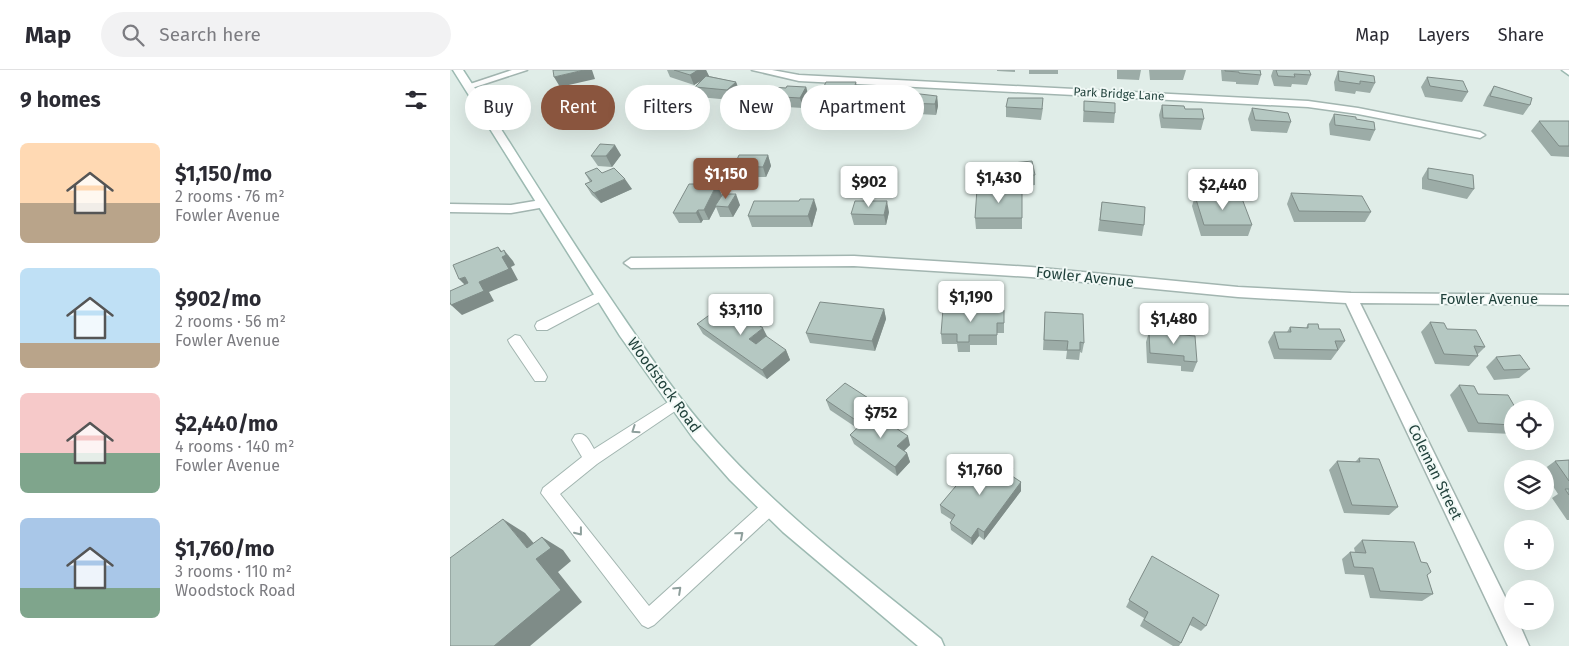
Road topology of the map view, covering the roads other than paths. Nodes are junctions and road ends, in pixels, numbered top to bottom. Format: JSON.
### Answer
{"nodes":[{"id":1,"x":458,"y":70,"type":"edge"},
{"id":2,"x":522,"y":70,"type":"edge"},
{"id":3,"x":757,"y":70,"type":"edge"},
{"id":4,"x":467,"y":85,"type":"edge"},
{"id":5,"x":471,"y":85,"type":"edge"},
{"id":6,"x":496,"y":130,"type":"edge"},
{"id":7,"x":1480,"y":135,"type":"dead end"},
{"id":8,"x":542,"y":204,"type":"junction"},
{"id":9,"x":450,"y":208,"type":"edge"},
{"id":10,"x":631,"y":263,"type":"dead end"},
{"id":11,"x":601,"y":296,"type":"junction"},
{"id":12,"x":1351,"y":298,"type":"junction"},
{"id":13,"x":1569,"y":300,"type":"edge"},
{"id":14,"x":542,"y":326,"type":"dead end"},
{"id":15,"x":515,"y":340,"type":"dead end"},
{"id":16,"x":540,"y":377,"type":"dead end"},
{"id":17,"x":676,"y":403,"type":"junction"},
{"id":18,"x":580,"y":440,"type":"dead end"},
{"id":19,"x":592,"y":459,"type":"junction"},
{"id":20,"x":770,"y":507,"type":"junction"},
{"id":21,"x":934,"y":646,"type":"edge"},
{"id":22,"x":1519,"y":646,"type":"edge"}],
"edges":[{"from":1,"to":4,"type":"street","name":"Woodstock Road"},
{"from":2,"to":5,"type":"street"},
{"from":3,"to":7,"type":"street","name":"Park Bridge Lane"},
{"from":6,"to":8,"type":"street","name":"Woodstock Road"},
{"from":8,"to":9,"type":"street"},
{"from":8,"to":11,"type":"street","name":"Woodstock Road"},
{"from":10,"to":12,"type":"street","name":"Fowler Avenue"},
{"from":11,"to":14,"type":"lane"},
{"from":11,"to":17,"type":"street","name":"Woodstock Road"},
{"from":12,"to":13,"type":"street","name":"Fowler Avenue"},
{"from":12,"to":22,"type":"street","name":"Coleman Street"},
{"from":15,"to":16,"type":"lane"},
{"from":17,"to":19,"type":"lane","one_way":true},
{"from":17,"to":20,"type":"street","name":"Woodstock Road"},
{"from":18,"to":19,"type":"lane"},
{"from":19,"to":20,"type":"lane","one_way":true},
{"from":20,"to":21,"type":"street","name":"Woodstock Road"}]}
